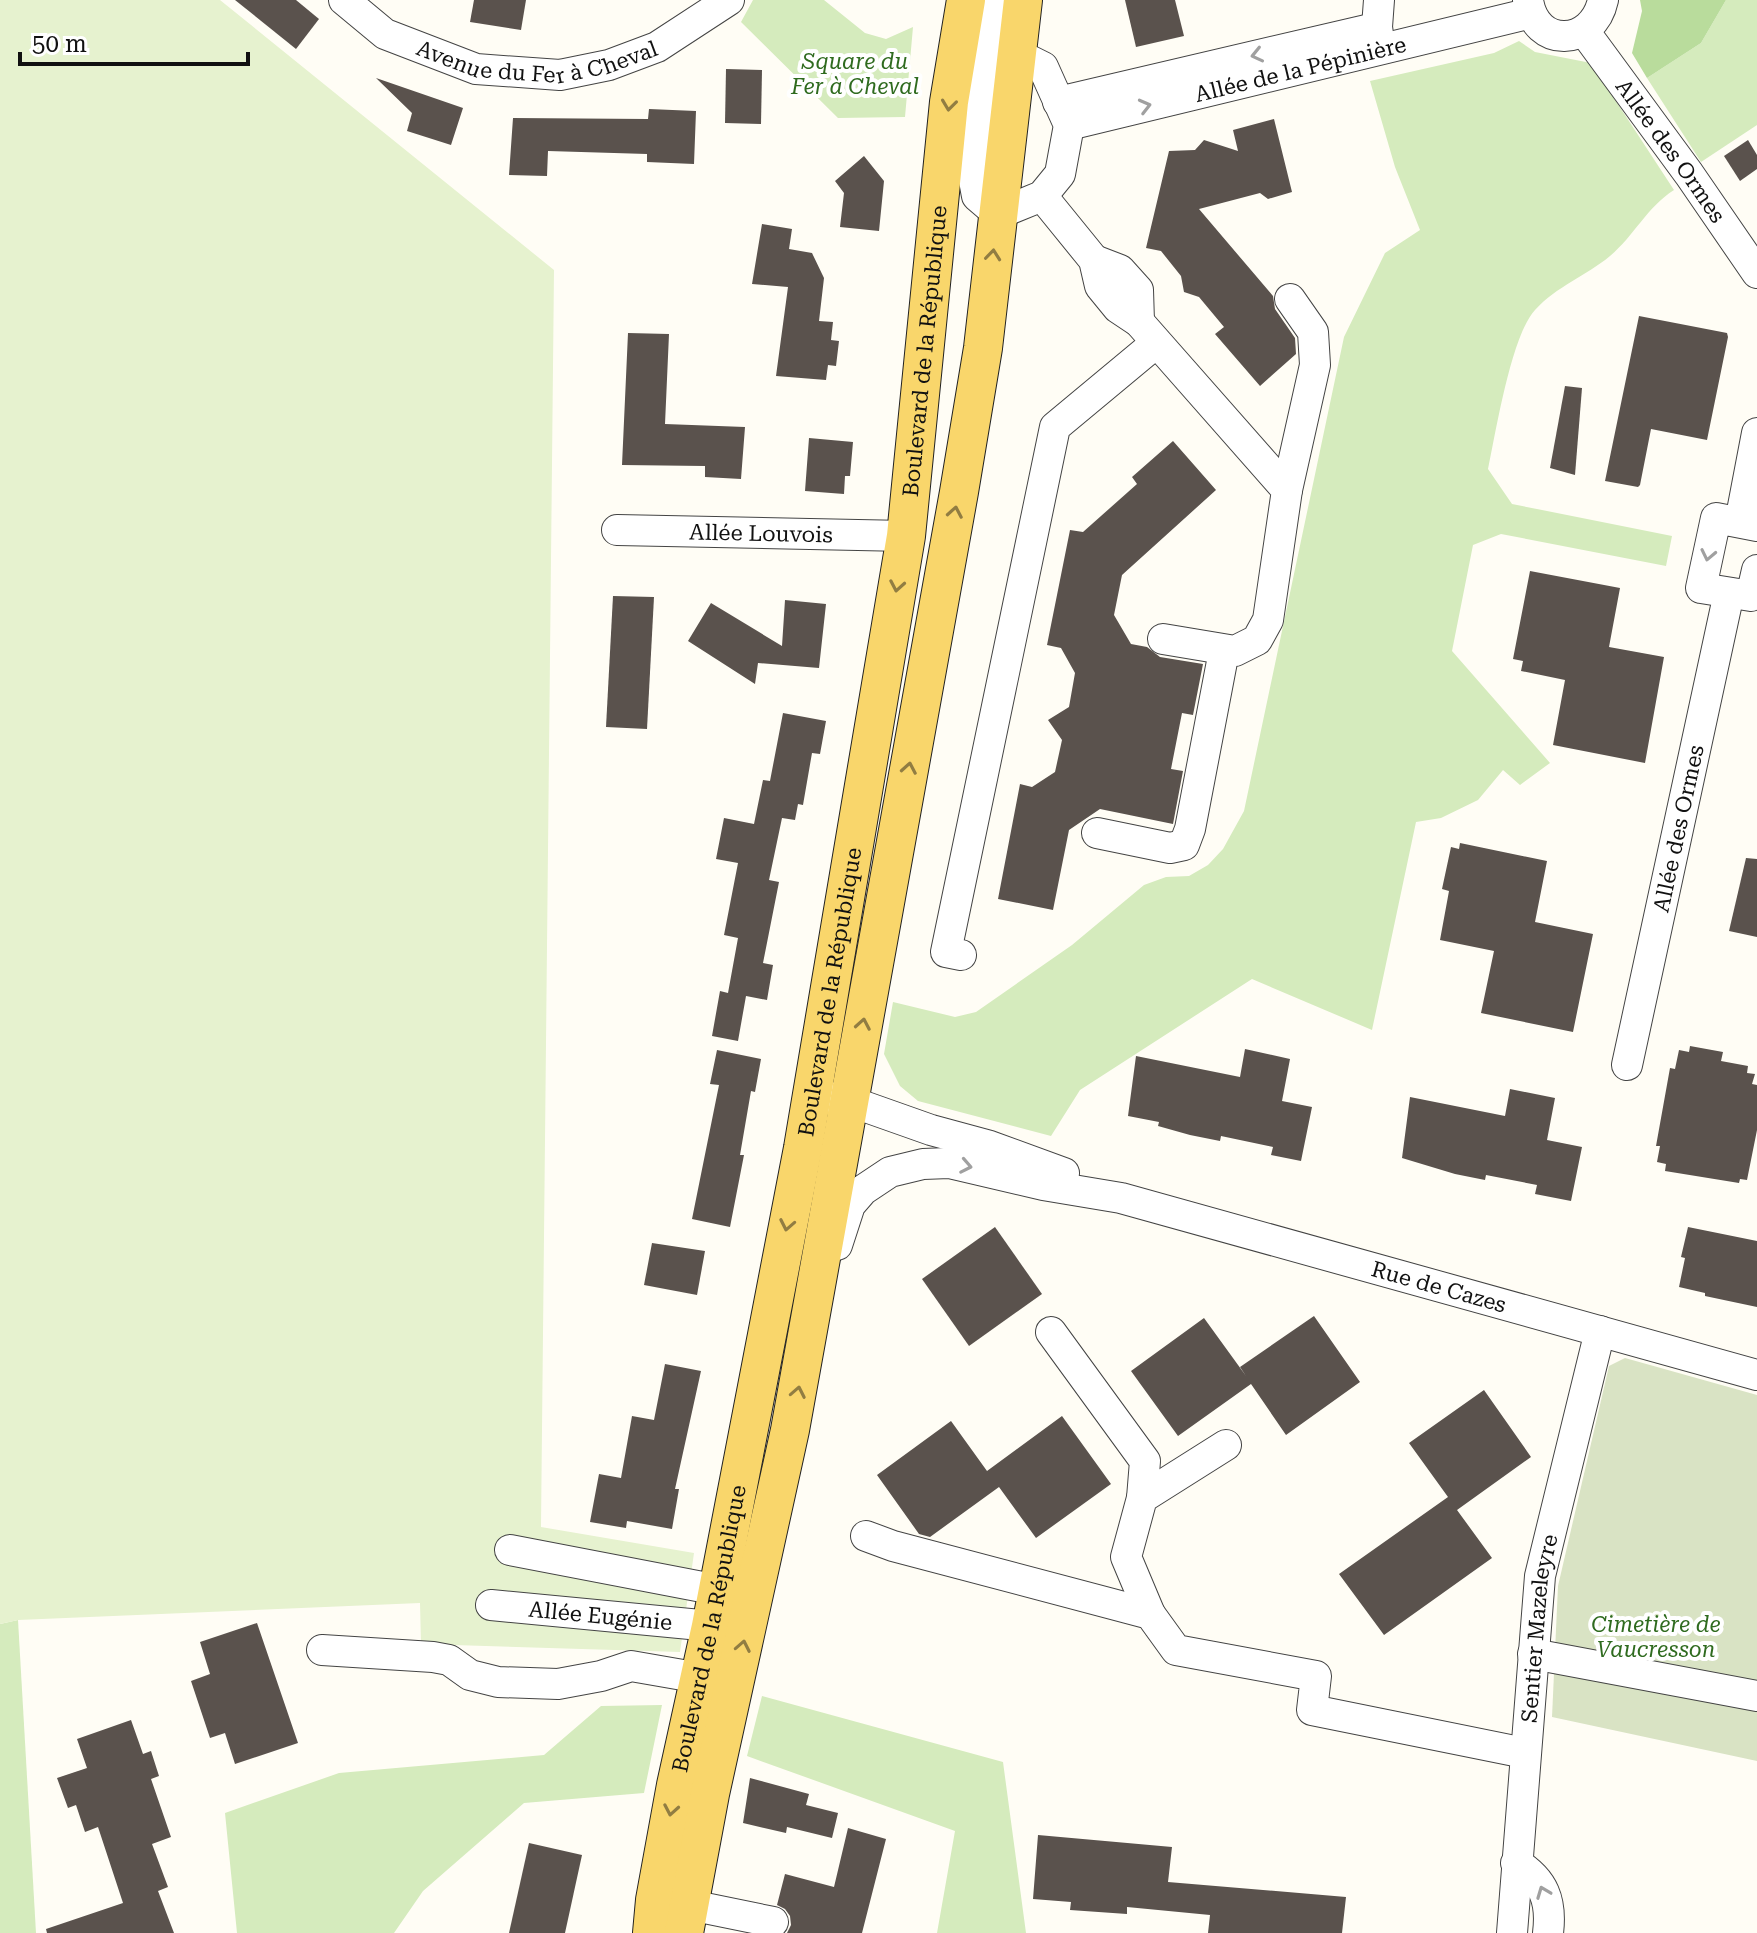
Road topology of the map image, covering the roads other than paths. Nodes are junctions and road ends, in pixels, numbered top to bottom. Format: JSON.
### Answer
{"nodes":[{"id":1,"x":344,"y":0,"type":"edge"},
{"id":2,"x":729,"y":0,"type":"edge"},
{"id":3,"x":966,"y":0,"type":"edge"},
{"id":4,"x":993,"y":0,"type":"edge"},
{"id":5,"x":1023,"y":0,"type":"edge"},
{"id":6,"x":1496,"y":0,"type":"edge"},
{"id":7,"x":1603,"y":0,"type":"edge"},
{"id":8,"x":1529,"y":6,"type":"edge"},
{"id":9,"x":1379,"y":25,"type":"edge"},
{"id":10,"x":1584,"y":31,"type":"junction"},
{"id":11,"x":988,"y":49,"type":"junction"},
{"id":12,"x":1064,"y":113,"type":"junction"},
{"id":13,"x":1042,"y":196,"type":"junction"},
{"id":14,"x":998,"y":214,"type":"junction"},
{"id":15,"x":1757,"y":273,"type":"edge"},
{"id":16,"x":1290,"y":299,"type":"dead end"},
{"id":17,"x":1147,"y":333,"type":"junction"},
{"id":18,"x":1757,"y":433,"type":"edge"},
{"id":19,"x":1287,"y":490,"type":"junction"},
{"id":20,"x":1748,"y":524,"type":"edge"},
{"id":21,"x":617,"y":530,"type":"dead end"},
{"id":22,"x":906,"y":536,"type":"junction"},
{"id":23,"x":1757,"y":570,"type":"edge"},
{"id":24,"x":1729,"y":593,"type":"junction"},
{"id":25,"x":1163,"y":639,"type":"dead end"},
{"id":26,"x":1224,"y":651,"type":"junction"},
{"id":27,"x":1097,"y":833,"type":"dead end"},
{"id":28,"x":961,"y":955,"type":"dead end"},
{"id":29,"x":1627,"y":1065,"type":"dead end"},
{"id":30,"x":811,"y":1093,"type":"junction"},
{"id":31,"x":849,"y":1101,"type":"junction"},
{"id":32,"x":803,"y":1148,"type":"junction"},
{"id":33,"x":890,"y":1172,"type":"junction"},
{"id":34,"x":835,"y":1183,"type":"junction"},
{"id":35,"x":1121,"y":1198,"type":"junction"},
{"id":36,"x":811,"y":1320,"type":"junction"},
{"id":37,"x":1600,"y":1331,"type":"junction"},
{"id":38,"x":1051,"y":1332,"type":"dead end"},
{"id":39,"x":1757,"y":1375,"type":"edge"},
{"id":40,"x":1226,"y":1445,"type":"dead end"},
{"id":41,"x":1142,"y":1498,"type":"junction"},
{"id":42,"x":866,"y":1536,"type":"dead end"},
{"id":43,"x":510,"y":1550,"type":"dead end"},
{"id":44,"x":491,"y":1605,"type":"dead end"},
{"id":45,"x":715,"y":1608,"type":"junction"},
{"id":46,"x":1150,"y":1614,"type":"junction"},
{"id":47,"x":322,"y":1650,"type":"dead end"},
{"id":48,"x":1533,"y":1654,"type":"junction"},
{"id":49,"x":700,"y":1678,"type":"junction"},
{"id":50,"x":1757,"y":1696,"type":"edge"},
{"id":51,"x":1525,"y":1753,"type":"junction"},
{"id":52,"x":1516,"y":1863,"type":"junction"},
{"id":53,"x":773,"y":1922,"type":"dead end"},
{"id":54,"x":682,"y":1927,"type":"edge"},
{"id":55,"x":1550,"y":1932,"type":"edge"},
{"id":56,"x":1512,"y":1933,"type":"edge"}],
"edges":[{"from":1,"to":2,"type":"street","name":"Avenue du Fer à Cheval"},
{"from":3,"to":11,"type":"main road","name":"Boulevard de la République"},
{"from":4,"to":11,"type":"street","name":"Boulevard de la République"},
{"from":5,"to":11,"type":"main road","name":"Boulevard de la République"},
{"from":6,"to":9,"type":"street","name":"Allée de la Pépinière"},
{"from":7,"to":10,"type":"street"},
{"from":8,"to":9,"type":"street","name":"Allée de la Pépinière"},
{"from":8,"to":10,"type":"street"},
{"from":9,"to":12,"type":"street","name":"Allée de la Pépinière"},
{"from":10,"to":15,"type":"street","name":"Allée des Ormes"},
{"from":11,"to":12,"type":"street"},
{"from":11,"to":14,"type":"main road","name":"Boulevard de la République"},
{"from":11,"to":22,"type":"main road","name":"Boulevard de la République","one_way":true},
{"from":12,"to":13,"type":"street"},
{"from":13,"to":14,"type":"street"},
{"from":13,"to":17,"type":"street"},
{"from":31,"to":14,"type":"main road","name":"Boulevard de la République","one_way":true},
{"from":16,"to":19,"type":"street"},
{"from":17,"to":19,"type":"street"},
{"from":17,"to":28,"type":"street"},
{"from":18,"to":20,"type":"street"},
{"from":19,"to":26,"type":"street"},
{"from":20,"to":24,"type":"street","one_way":true},
{"from":21,"to":22,"type":"street","name":"Allée Louvois"},
{"from":22,"to":30,"type":"main road","name":"Boulevard de la République","one_way":true},
{"from":23,"to":24,"type":"street"},
{"from":24,"to":29,"type":"street","name":"Allée des Ormes"},
{"from":25,"to":26,"type":"street"},
{"from":26,"to":27,"type":"street"},
{"from":30,"to":31,"type":"street","name":"Rue de Cazes"},
{"from":30,"to":32,"type":"main road","name":"Boulevard de la République"},
{"from":31,"to":34,"type":"main road","name":"Boulevard de la République"},
{"from":31,"to":35,"type":"street","name":"Rue de Cazes"},
{"from":32,"to":34,"type":"street"},
{"from":32,"to":45,"type":"main road","name":"Boulevard de la République","one_way":true},
{"from":33,"to":34,"type":"street"},
{"from":33,"to":35,"type":"street","name":"Rue de Cazes","one_way":true},
{"from":33,"to":36,"type":"street","name":"Rue de Cazes"},
{"from":34,"to":36,"type":"main road","name":"Boulevard de la République"},
{"from":35,"to":37,"type":"street","name":"Rue de Cazes"},
{"from":54,"to":36,"type":"main road","name":"Boulevard de la République","one_way":true},
{"from":37,"to":39,"type":"street","name":"Rue de Cazes"},
{"from":37,"to":48,"type":"street","name":"Sentier Mazeleyre"},
{"from":38,"to":41,"type":"street"},
{"from":40,"to":41,"type":"street"},
{"from":41,"to":46,"type":"street"},
{"from":42,"to":46,"type":"street"},
{"from":43,"to":45,"type":"street"},
{"from":44,"to":45,"type":"street","name":"Allée Eugénie"},
{"from":45,"to":49,"type":"main road","name":"Boulevard de la République"},
{"from":46,"to":51,"type":"street"},
{"from":47,"to":49,"type":"street"},
{"from":48,"to":50,"type":"street"},
{"from":48,"to":51,"type":"street","name":"Sentier Mazeleyre"},
{"from":49,"to":54,"type":"main road","name":"Boulevard de la République","one_way":true},
{"from":51,"to":52,"type":"street","name":"Sentier Mazeleyre"},
{"from":55,"to":52,"type":"street","one_way":true},
{"from":52,"to":56,"type":"street","name":"Sentier Mazeleyre"},
{"from":53,"to":54,"type":"street"}]}
